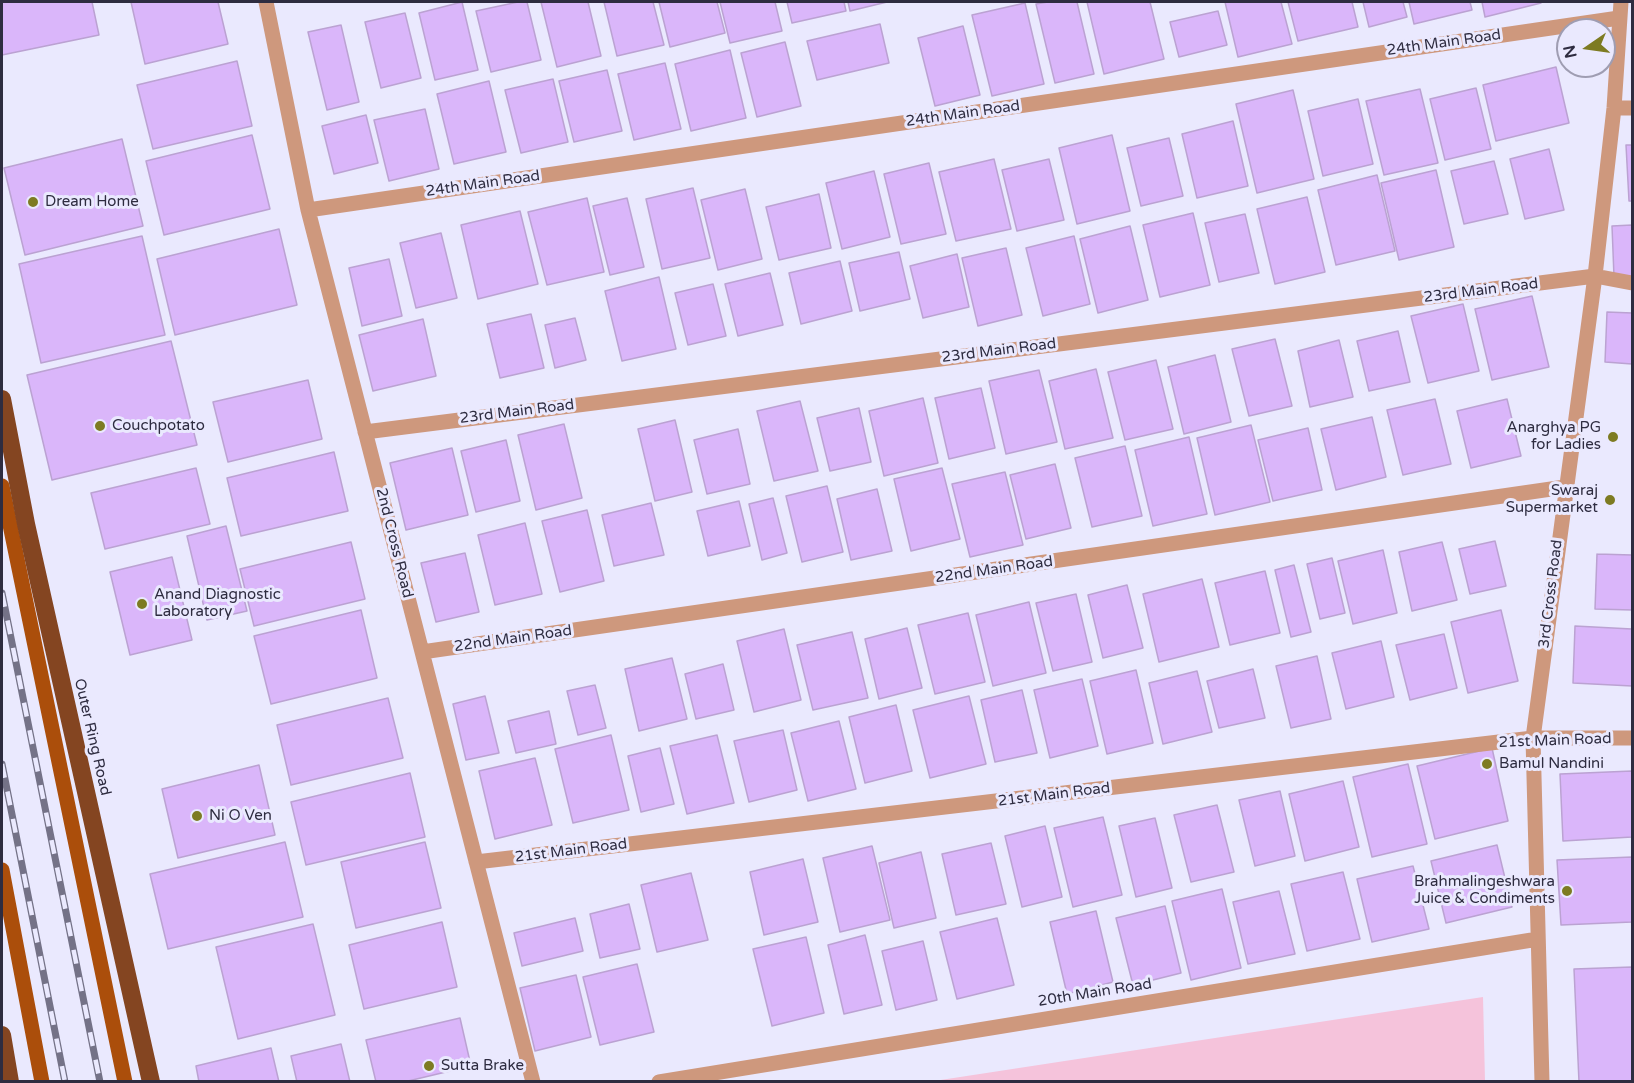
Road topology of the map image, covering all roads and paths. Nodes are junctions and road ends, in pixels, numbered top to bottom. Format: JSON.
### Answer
{"nodes":[{"id":1,"x":266,"y":2,"type":"edge"},
{"id":2,"x":1621,"y":2,"type":"edge"},
{"id":3,"x":1619,"y":18,"type":"junction"},
{"id":4,"x":1614,"y":108,"type":"junction"},
{"id":5,"x":1632,"y":108,"type":"edge"},
{"id":6,"x":308,"y":210,"type":"junction"},
{"id":7,"x":1595,"y":276,"type":"junction"},
{"id":8,"x":1632,"y":283,"type":"edge"},
{"id":9,"x":2,"y":399,"type":"edge"},
{"id":10,"x":365,"y":432,"type":"junction"},
{"id":11,"x":2,"y":486,"type":"edge"},
{"id":12,"x":1565,"y":487,"type":"junction"},
{"id":13,"x":422,"y":652,"type":"junction"},
{"id":14,"x":1533,"y":738,"type":"junction"},
{"id":15,"x":1632,"y":738,"type":"edge"},
{"id":16,"x":476,"y":862,"type":"junction"},
{"id":17,"x":2,"y":870,"type":"edge"},
{"id":18,"x":1538,"y":939,"type":"junction"},
{"id":19,"x":2,"y":1035,"type":"edge"},
{"id":20,"x":7,"y":1076,"type":"edge"},
{"id":21,"x":42,"y":1082,"type":"edge"},
{"id":22,"x":125,"y":1082,"type":"edge"},
{"id":23,"x":151,"y":1082,"type":"edge"},
{"id":24,"x":533,"y":1082,"type":"edge"},
{"id":25,"x":659,"y":1082,"type":"edge"},
{"id":26,"x":1542,"y":1082,"type":"edge"}],
"edges":[{"from":1,"to":6,"type":"street","name":"2nd Cross Road"},
{"from":2,"to":3,"type":"street","name":"3rd Cross Road"},
{"from":3,"to":4,"type":"street","name":"3rd Cross Road"},
{"from":3,"to":6,"type":"street","name":"24th Main Road"},
{"from":4,"to":5,"type":"street"},
{"from":4,"to":7,"type":"street","name":"3rd Cross Road"},
{"from":6,"to":10,"type":"street","name":"2nd Cross Road"},
{"from":7,"to":8,"type":"street","name":"23rd Main Road"},
{"from":7,"to":10,"type":"street","name":"23rd Main Road"},
{"from":7,"to":12,"type":"street","name":"3rd Cross Road"},
{"from":9,"to":23,"type":"highway","name":"Outer Ring Road"},
{"from":10,"to":13,"type":"street","name":"2nd Cross Road"},
{"from":11,"to":22,"type":"main road"},
{"from":12,"to":13,"type":"street","name":"22nd Main Road"},
{"from":12,"to":14,"type":"street","name":"3rd Cross Road"},
{"from":13,"to":16,"type":"street","name":"2nd Cross Road"},
{"from":14,"to":15,"type":"street","name":"21st Main Road"},
{"from":14,"to":16,"type":"street","name":"21st Main Road"},
{"from":14,"to":18,"type":"street","name":"3rd Cross Road"},
{"from":16,"to":24,"type":"street","name":"2nd Cross Road"},
{"from":17,"to":21,"type":"main road"},
{"from":18,"to":25,"type":"street","name":"20th Main Road"},
{"from":18,"to":26,"type":"street","name":"3rd Cross Road"},
{"from":19,"to":20,"type":"highway"}]}
